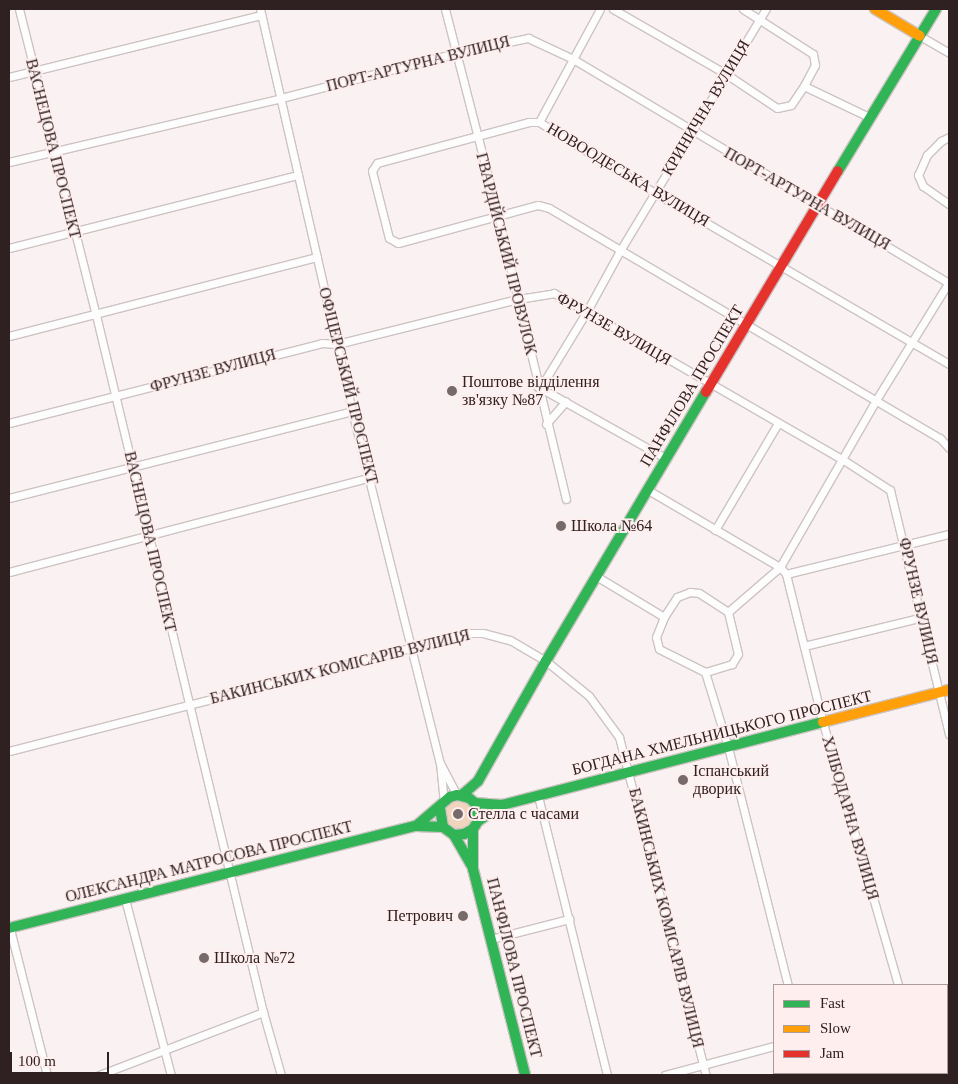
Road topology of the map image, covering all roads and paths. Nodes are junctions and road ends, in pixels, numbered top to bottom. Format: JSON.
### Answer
{"nodes":[{"id":1,"x":18,"y":9,"type":"edge"},
{"id":2,"x":445,"y":9,"type":"edge"},
{"id":3,"x":600,"y":9,"type":"edge"},
{"id":4,"x":614,"y":9,"type":"edge"},
{"id":5,"x":743,"y":9,"type":"edge"},
{"id":6,"x":766,"y":9,"type":"edge"},
{"id":7,"x":874,"y":9,"type":"edge"},
{"id":8,"x":936,"y":9,"type":"edge"},
{"id":9,"x":261,"y":12,"type":"edge"},
{"id":10,"x":760,"y":19,"type":"junction"},
{"id":11,"x":920,"y":36,"type":"junction"},
{"id":12,"x":456,"y":53,"type":"junction"},
{"id":13,"x":949,"y":53,"type":"edge"},
{"id":14,"x":572,"y":59,"type":"junction"},
{"id":15,"x":34,"y":71,"type":"junction"},
{"id":16,"x":726,"y":74,"type":"junction"},
{"id":17,"x":9,"y":77,"type":"edge"},
{"id":18,"x":804,"y":86,"type":"junction"},
{"id":19,"x":281,"y":98,"type":"junction"},
{"id":20,"x":871,"y":118,"type":"junction"},
{"id":21,"x":539,"y":122,"type":"junction"},
{"id":22,"x":692,"y":132,"type":"junction"},
{"id":23,"x":477,"y":137,"type":"junction"},
{"id":24,"x":949,"y":137,"type":"edge"},
{"id":25,"x":55,"y":150,"type":"junction"},
{"id":26,"x":9,"y":162,"type":"edge"},
{"id":27,"x":298,"y":175,"type":"junction"},
{"id":28,"x":655,"y":193,"type":"junction"},
{"id":29,"x":949,"y":204,"type":"edge"},
{"id":30,"x":819,"y":205,"type":"junction"},
{"id":31,"x":498,"y":216,"type":"junction"},
{"id":32,"x":73,"y":231,"type":"junction"},
{"id":33,"x":9,"y":248,"type":"edge"},
{"id":34,"x":621,"y":249,"type":"junction"},
{"id":35,"x":316,"y":257,"type":"junction"},
{"id":36,"x":782,"y":266,"type":"junction"},
{"id":37,"x":949,"y":283,"type":"edge"},
{"id":38,"x":518,"y":299,"type":"junction"},
{"id":39,"x":587,"y":311,"type":"junction"},
{"id":40,"x":96,"y":316,"type":"junction"},
{"id":41,"x":746,"y":324,"type":"junction"},
{"id":42,"x":9,"y":336,"type":"edge"},
{"id":43,"x":912,"y":342,"type":"junction"},
{"id":44,"x":336,"y":344,"type":"junction"},
{"id":45,"x":949,"y":364,"type":"edge"},
{"id":46,"x":711,"y":384,"type":"junction"},
{"id":47,"x":537,"y":386,"type":"junction"},
{"id":48,"x":115,"y":397,"type":"junction"},
{"id":49,"x":876,"y":400,"type":"junction"},
{"id":50,"x":566,"y":401,"type":"junction"},
{"id":51,"x":352,"y":411,"type":"junction"},
{"id":52,"x":9,"y":423,"type":"edge"},
{"id":53,"x":778,"y":423,"type":"junction"},
{"id":54,"x":546,"y":424,"type":"junction"},
{"id":55,"x":949,"y":448,"type":"edge"},
{"id":56,"x":667,"y":459,"type":"junction"},
{"id":57,"x":842,"y":459,"type":"junction"},
{"id":58,"x":132,"y":468,"type":"junction"},
{"id":59,"x":370,"y":478,"type":"junction"},
{"id":60,"x":648,"y":490,"type":"junction"},
{"id":61,"x":9,"y":498,"type":"edge"},
{"id":62,"x":566,"y":499,"type":"dead end"},
{"id":63,"x":715,"y":530,"type":"junction"},
{"id":64,"x":949,"y":534,"type":"edge"},
{"id":65,"x":148,"y":537,"type":"junction"},
{"id":66,"x":905,"y":545,"type":"junction"},
{"id":67,"x":780,"y":567,"type":"junction"},
{"id":68,"x":9,"y":572,"type":"edge"},
{"id":69,"x":786,"y":574,"type":"junction"},
{"id":70,"x":596,"y":576,"type":"junction"},
{"id":71,"x":728,"y":612,"type":"junction"},
{"id":72,"x":664,"y":617,"type":"junction"},
{"id":73,"x":923,"y":617,"type":"junction"},
{"id":74,"x":804,"y":646,"type":"junction"},
{"id":75,"x":410,"y":648,"type":"junction"},
{"id":76,"x":546,"y":661,"type":"junction"},
{"id":77,"x":705,"y":672,"type":"junction"},
{"id":78,"x":949,"y":690,"type":"edge"},
{"id":79,"x":939,"y":693,"type":"junction"},
{"id":80,"x":189,"y":705,"type":"junction"},
{"id":81,"x":824,"y":723,"type":"junction"},
{"id":82,"x":949,"y":734,"type":"edge"},
{"id":83,"x":728,"y":748,"type":"junction"},
{"id":84,"x":9,"y":751,"type":"edge"},
{"id":85,"x":440,"y":763,"type":"junction"},
{"id":86,"x":628,"y":772,"type":"junction"},
{"id":87,"x":478,"y":781,"type":"junction"},
{"id":88,"x":460,"y":795,"type":"junction"},
{"id":89,"x":538,"y":796,"type":"junction"},
{"id":90,"x":475,"y":802,"type":"junction"},
{"id":91,"x":442,"y":805,"type":"junction"},
{"id":92,"x":502,"y":805,"type":"junction"},
{"id":93,"x":475,"y":825,"type":"junction"},
{"id":94,"x":416,"y":826,"type":"junction"},
{"id":95,"x":443,"y":827,"type":"junction"},
{"id":96,"x":454,"y":834,"type":"junction"},
{"id":97,"x":473,"y":869,"type":"junction"},
{"id":98,"x":230,"y":873,"type":"junction"},
{"id":99,"x":125,"y":899,"type":"junction"},
{"id":100,"x":569,"y":919,"type":"junction"},
{"id":101,"x":9,"y":927,"type":"edge"},
{"id":102,"x":491,"y":939,"type":"junction"},
{"id":103,"x":788,"y":984,"type":"edge"},
{"id":104,"x":898,"y":984,"type":"edge"},
{"id":105,"x":263,"y":1012,"type":"junction"},
{"id":106,"x":773,"y":1046,"type":"edge"},
{"id":107,"x":164,"y":1049,"type":"junction"},
{"id":108,"x":704,"y":1065,"type":"junction"},
{"id":109,"x":47,"y":1075,"type":"edge"},
{"id":110,"x":99,"y":1075,"type":"edge"},
{"id":111,"x":171,"y":1075,"type":"edge"},
{"id":112,"x":281,"y":1075,"type":"edge"},
{"id":113,"x":525,"y":1075,"type":"edge"},
{"id":114,"x":607,"y":1075,"type":"edge"},
{"id":115,"x":665,"y":1075,"type":"edge"},
{"id":116,"x":706,"y":1075,"type":"edge"}],
"edges":[{"from":1,"to":15,"type":"street","name":"ВАСНЕЦОВА ПРОСПЕКТ"},
{"from":2,"to":12,"type":"street","name":"ГВАРДІЙСЬКИЙ ПРОВУЛОК"},
{"from":3,"to":14,"type":"street"},
{"from":4,"to":16,"type":"street"},
{"from":5,"to":10,"type":"street"},
{"from":6,"to":10,"type":"street","name":"КРИНИЧНА ВУЛИЦЯ"},
{"from":7,"to":11,"type":"main road"},
{"from":8,"to":11,"type":"main road","name":"ПАНФІЛОВА ПРОСПЕКТ"},
{"from":9,"to":15,"type":"street"},
{"from":9,"to":19,"type":"street","name":"ОФІЦЕРСЬКИЙ ПРОСПЕКТ"},
{"from":10,"to":16,"type":"street","name":"КРИНИЧНА ВУЛИЦЯ"},
{"from":10,"to":18,"type":"street"},
{"from":11,"to":13,"type":"street"},
{"from":11,"to":20,"type":"main road","name":"ПАНФІЛОВА ПРОСПЕКТ"},
{"from":12,"to":14,"type":"street","name":"ПОРТ-АРТУРНА ВУЛИЦЯ"},
{"from":12,"to":19,"type":"street","name":"ПОРТ-АРТУРНА ВУЛИЦЯ"},
{"from":12,"to":23,"type":"street","name":"ГВАРДІЙСЬКИЙ ПРОВУЛОК"},
{"from":14,"to":21,"type":"street"},
{"from":14,"to":22,"type":"street","name":"ПОРТ-АРТУРНА ВУЛИЦЯ"},
{"from":15,"to":17,"type":"street"},
{"from":15,"to":25,"type":"street","name":"ВАСНЕЦОВА ПРОСПЕКТ"},
{"from":16,"to":18,"type":"street"},
{"from":16,"to":22,"type":"street","name":"КРИНИЧНА ВУЛИЦЯ"},
{"from":18,"to":20,"type":"street"},
{"from":19,"to":25,"type":"street","name":"ПОРТ-АРТУРНА ВУЛИЦЯ"},
{"from":19,"to":27,"type":"street","name":"ОФІЦЕРСЬКИЙ ПРОСПЕКТ"},
{"from":20,"to":30,"type":"main road","name":"ПАНФІЛОВА ПРОСПЕКТ"},
{"from":21,"to":23,"type":"street","name":"НОВООДЕСЬКА ВУЛИЦЯ"},
{"from":21,"to":28,"type":"street","name":"НОВООДЕСЬКА ВУЛИЦЯ"},
{"from":22,"to":28,"type":"street","name":"КРИНИЧНА ВУЛИЦЯ"},
{"from":22,"to":30,"type":"street","name":"ПОРТ-АРТУРНА ВУЛИЦЯ"},
{"from":23,"to":31,"type":"street","name":"ГВАРДІЙСЬКИЙ ПРОВУЛОК"},
{"from":23,"to":31,"type":"street","name":"НОВООДЕСЬКА ВУЛИЦЯ"},
{"from":24,"to":29,"type":"street"},
{"from":25,"to":26,"type":"street","name":"ПОРТ-АРТУРНА ВУЛИЦЯ"},
{"from":25,"to":32,"type":"street","name":"ВАСНЕЦОВА ПРОСПЕКТ"},
{"from":27,"to":32,"type":"street"},
{"from":27,"to":35,"type":"street","name":"ОФІЦЕРСЬКИЙ ПРОСПЕКТ"},
{"from":28,"to":34,"type":"street","name":"КРИНИЧНА ВУЛИЦЯ"},
{"from":28,"to":36,"type":"street","name":"НОВООДЕСЬКА ВУЛИЦЯ"},
{"from":30,"to":36,"type":"main road","name":"ПАНФІЛОВА ПРОСПЕКТ"},
{"from":30,"to":37,"type":"street","name":"ПОРТ-АРТУРНА ВУЛИЦЯ"},
{"from":31,"to":34,"type":"street","name":"НОВООДЕСЬКА ВУЛИЦЯ"},
{"from":31,"to":38,"type":"street","name":"ГВАРДІЙСЬКИЙ ПРОВУЛОК"},
{"from":32,"to":33,"type":"street"},
{"from":32,"to":40,"type":"street","name":"ВАСНЕЦОВА ПРОСПЕКТ"},
{"from":34,"to":39,"type":"street","name":"КРИНИЧНА ВУЛИЦЯ"},
{"from":34,"to":41,"type":"street","name":"НОВООДЕСЬКА ВУЛИЦЯ"},
{"from":35,"to":40,"type":"street"},
{"from":35,"to":44,"type":"street","name":"ОФІЦЕРСЬКИЙ ПРОСПЕКТ"},
{"from":36,"to":41,"type":"main road","name":"ПАНФІЛОВА ПРОСПЕКТ"},
{"from":36,"to":43,"type":"street","name":"НОВООДЕСЬКА ВУЛИЦЯ"},
{"from":37,"to":43,"type":"street"},
{"from":38,"to":39,"type":"street","name":"ФРУНЗЕ ВУЛИЦЯ"},
{"from":38,"to":44,"type":"street","name":"ФРУНЗЕ ВУЛИЦЯ"},
{"from":38,"to":47,"type":"street","name":"ГВАРДІЙСЬКИЙ ПРОВУЛОК"},
{"from":39,"to":46,"type":"street","name":"ФРУНЗЕ ВУЛИЦЯ"},
{"from":39,"to":47,"type":"street","name":"КРИНИЧНА ВУЛИЦЯ"},
{"from":40,"to":42,"type":"street"},
{"from":40,"to":48,"type":"street","name":"ВАСНЕЦОВА ПРОСПЕКТ"},
{"from":41,"to":46,"type":"main road","name":"ПАНФІЛОВА ПРОСПЕКТ"},
{"from":41,"to":49,"type":"street","name":"НОВООДЕСЬКА ВУЛИЦЯ"},
{"from":43,"to":45,"type":"street","name":"НОВООДЕСЬКА ВУЛИЦЯ"},
{"from":43,"to":49,"type":"street"},
{"from":44,"to":48,"type":"street","name":"ФРУНЗЕ ВУЛИЦЯ"},
{"from":44,"to":51,"type":"street","name":"ОФІЦЕРСЬКИЙ ПРОСПЕКТ"},
{"from":46,"to":53,"type":"street","name":"ФРУНЗЕ ВУЛИЦЯ"},
{"from":46,"to":56,"type":"main road","name":"ПАНФІЛОВА ПРОСПЕКТ"},
{"from":47,"to":50,"type":"street"},
{"from":47,"to":54,"type":"street","name":"ГВАРДІЙСЬКИЙ ПРОВУЛОК"},
{"from":48,"to":52,"type":"street","name":"ФРУНЗЕ ВУЛИЦЯ"},
{"from":48,"to":58,"type":"street","name":"ВАСНЕЦОВА ПРОСПЕКТ"},
{"from":49,"to":55,"type":"street","name":"НОВООДЕСЬКА ВУЛИЦЯ"},
{"from":49,"to":57,"type":"street"},
{"from":50,"to":54,"type":"street"},
{"from":50,"to":56,"type":"street"},
{"from":51,"to":58,"type":"street"},
{"from":51,"to":59,"type":"street","name":"ОФІЦЕРСЬКИЙ ПРОСПЕКТ"},
{"from":53,"to":57,"type":"street","name":"ФРУНЗЕ ВУЛИЦЯ"},
{"from":53,"to":63,"type":"street"},
{"from":54,"to":62,"type":"street","name":"ГВАРДІЙСЬКИЙ ПРОВУЛОК"},
{"from":56,"to":60,"type":"main road","name":"ПАНФІЛОВА ПРОСПЕКТ"},
{"from":57,"to":66,"type":"street","name":"ФРУНЗЕ ВУЛИЦЯ"},
{"from":57,"to":67,"type":"street"},
{"from":58,"to":61,"type":"street"},
{"from":58,"to":65,"type":"street","name":"ВАСНЕЦОВА ПРОСПЕКТ"},
{"from":59,"to":65,"type":"street"},
{"from":59,"to":75,"type":"street","name":"ОФІЦЕРСЬКИЙ ПРОСПЕКТ"},
{"from":60,"to":63,"type":"street","name":"ХЛІБОДАРНА ВУЛИЦЯ"},
{"from":60,"to":70,"type":"main road","name":"ПАНФІЛОВА ПРОСПЕКТ"},
{"from":63,"to":67,"type":"street","name":"ХЛІБОДАРНА ВУЛИЦЯ"},
{"from":64,"to":66,"type":"street"},
{"from":65,"to":68,"type":"street"},
{"from":65,"to":80,"type":"street","name":"ВАСНЕЦОВА ПРОСПЕКТ"},
{"from":66,"to":69,"type":"street"},
{"from":66,"to":73,"type":"street","name":"ФРУНЗЕ ВУЛИЦЯ"},
{"from":67,"to":69,"type":"street","name":"ХЛІБОДАРНА ВУЛИЦЯ"},
{"from":67,"to":71,"type":"street"},
{"from":69,"to":74,"type":"street","name":"ХЛІБОДАРНА ВУЛИЦЯ"},
{"from":70,"to":72,"type":"street"},
{"from":70,"to":76,"type":"main road","name":"ПАНФІЛОВА ПРОСПЕКТ"},
{"from":71,"to":72,"type":"street"},
{"from":71,"to":77,"type":"street"},
{"from":72,"to":77,"type":"street"},
{"from":73,"to":74,"type":"street"},
{"from":73,"to":79,"type":"street","name":"ФРУНЗЕ ВУЛИЦЯ"},
{"from":74,"to":81,"type":"street","name":"ХЛІБОДАРНА ВУЛИЦЯ"},
{"from":75,"to":76,"type":"street","name":"БАКИНСЬКИХ КОМІСАРІВ ВУЛИЦЯ"},
{"from":75,"to":80,"type":"street","name":"БАКИНСЬКИХ КОМІСАРІВ ВУЛИЦЯ"},
{"from":75,"to":85,"type":"street","name":"ОФІЦЕРСЬКИЙ ПРОСПЕКТ"},
{"from":76,"to":86,"type":"street","name":"БАКИНСЬКИХ КОМІСАРІВ ВУЛИЦЯ"},
{"from":76,"to":87,"type":"main road","name":"ПАНФІЛОВА ПРОСПЕКТ"},
{"from":77,"to":83,"type":"street"},
{"from":78,"to":79,"type":"main road","name":"БОГДАНА ХМЕЛЬНИЦЬКОГО ПРОСПЕКТ"},
{"from":79,"to":81,"type":"main road","name":"БОГДАНА ХМЕЛЬНИЦЬКОГО ПРОСПЕКТ"},
{"from":79,"to":82,"type":"street","name":"ФРУНЗЕ ВУЛИЦЯ"},
{"from":80,"to":84,"type":"street","name":"БАКИНСЬКИХ КОМІСАРІВ ВУЛИЦЯ"},
{"from":80,"to":98,"type":"street","name":"ВАСНЕЦОВА ПРОСПЕКТ"},
{"from":81,"to":83,"type":"main road","name":"БОГДАНА ХМЕЛЬНИЦЬКОГО ПРОСПЕКТ"},
{"from":81,"to":104,"type":"street","name":"ХЛІБОДАРНА ВУЛИЦЯ"},
{"from":83,"to":86,"type":"main road","name":"БОГДАНА ХМЕЛЬНИЦЬКОГО ПРОСПЕКТ"},
{"from":83,"to":103,"type":"street"},
{"from":85,"to":88,"type":"street"},
{"from":85,"to":91,"type":"street"},
{"from":86,"to":89,"type":"main road","name":"БОГДАНА ХМЕЛЬНИЦЬКОГО ПРОСПЕКТ"},
{"from":86,"to":108,"type":"street","name":"БАКИНСЬКИХ КОМІСАРІВ ВУЛИЦЯ"},
{"from":87,"to":88,"type":"main road","name":"ПАНФІЛОВА ПРОСПЕКТ"},
{"from":87,"to":90,"type":"main road","name":"ПАНФІЛОВА ПРОСПЕКТ"},
{"from":88,"to":90,"type":"main road"},
{"from":88,"to":91,"type":"main road"},
{"from":89,"to":92,"type":"main road","name":"БОГДАНА ХМЕЛЬНИЦЬКОГО ПРОСПЕКТ"},
{"from":89,"to":100,"type":"street"},
{"from":90,"to":92,"type":"main road"},
{"from":90,"to":93,"type":"main road"},
{"from":91,"to":94,"type":"main road"},
{"from":91,"to":95,"type":"main road"},
{"from":92,"to":93,"type":"main road"},
{"from":93,"to":96,"type":"main road"},
{"from":93,"to":97,"type":"main road","name":"ПАНФІЛОВА ПРОСПЕКТ"},
{"from":94,"to":95,"type":"main road"},
{"from":94,"to":98,"type":"main road","name":"ОЛЕКСАНДРА МАТРОСОВА ПРОСПЕКТ"},
{"from":95,"to":96,"type":"main road"},
{"from":96,"to":97,"type":"main road","name":"ПАНФІЛОВА ПРОСПЕКТ"},
{"from":97,"to":102,"type":"main road","name":"ПАНФІЛОВА ПРОСПЕКТ"},
{"from":98,"to":99,"type":"main road","name":"ОЛЕКСАНДРА МАТРОСОВА ПРОСПЕКТ"},
{"from":98,"to":105,"type":"street","name":"ВАСНЕЦОВА ПРОСПЕКТ"},
{"from":99,"to":101,"type":"main road","name":"ОЛЕКСАНДРА МАТРОСОВА ПРОСПЕКТ"},
{"from":99,"to":107,"type":"street"},
{"from":100,"to":102,"type":"street"},
{"from":100,"to":114,"type":"street"},
{"from":101,"to":109,"type":"street"},
{"from":102,"to":113,"type":"main road","name":"ПАНФІЛОВА ПРОСПЕКТ"},
{"from":105,"to":107,"type":"street"},
{"from":105,"to":112,"type":"street","name":"ВАСНЕЦОВА ПРОСПЕКТ"},
{"from":106,"to":108,"type":"street"},
{"from":107,"to":110,"type":"street"},
{"from":107,"to":111,"type":"street"},
{"from":108,"to":115,"type":"street"},
{"from":108,"to":116,"type":"street","name":"БАКИНСЬКИХ КОМІСАРІВ ВУЛИЦЯ"}]}
